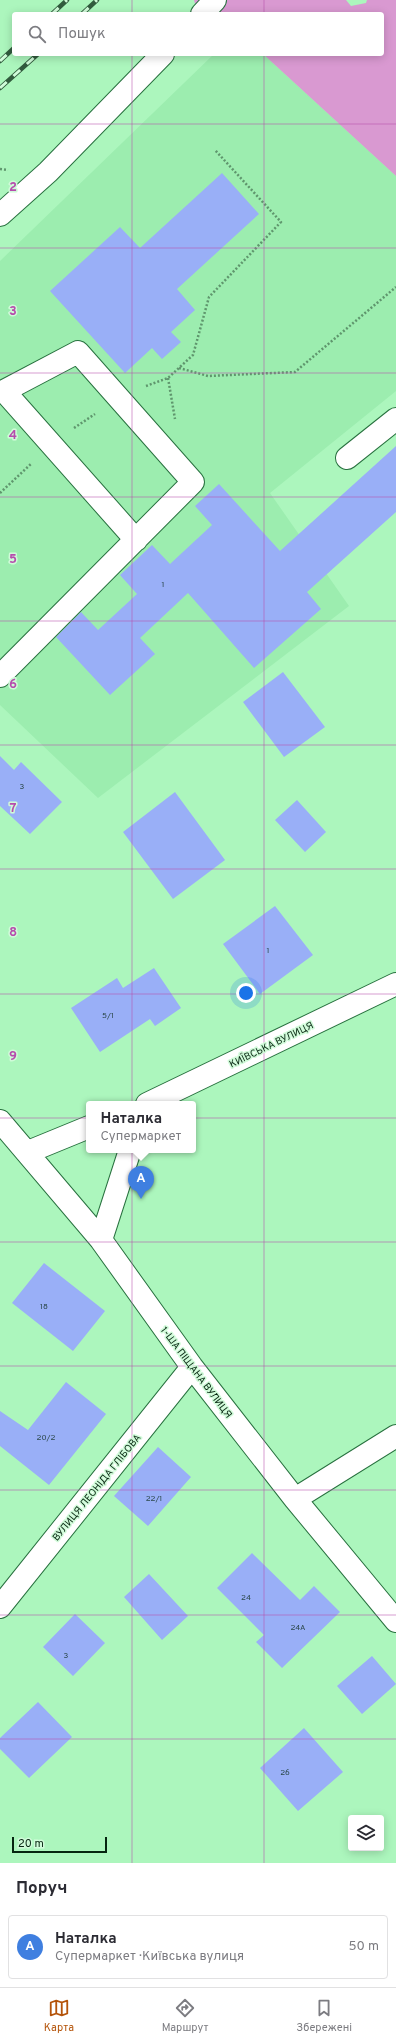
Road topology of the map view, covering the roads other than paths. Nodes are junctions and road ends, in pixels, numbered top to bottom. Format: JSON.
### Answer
{"nodes":[{"id":1,"x":216,"y":0,"type":"edge"},
{"id":2,"x":204,"y":12,"type":"edge"},
{"id":3,"x":161,"y":56,"type":"edge"},
{"id":4,"x":0,"y":215,"type":"edge"},
{"id":5,"x":396,"y":419,"type":"edge"},
{"id":6,"x":347,"y":458,"type":"dead end"},
{"id":7,"x":136,"y":540,"type":"junction"},
{"id":8,"x":0,"y":676,"type":"edge"},
{"id":9,"x":396,"y":984,"type":"edge"},
{"id":10,"x":153,"y":1101,"type":"edge"},
{"id":11,"x":0,"y":1121,"type":"edge"},
{"id":12,"x":86,"y":1128,"type":"edge"},
{"id":13,"x":28,"y":1152,"type":"junction"},
{"id":14,"x":129,"y":1153,"type":"edge"},
{"id":15,"x":101,"y":1240,"type":"junction"},
{"id":16,"x":192,"y":1367,"type":"junction"},
{"id":17,"x":396,"y":1436,"type":"edge"},
{"id":18,"x":295,"y":1499,"type":"junction"},
{"id":19,"x":0,"y":1607,"type":"edge"},
{"id":20,"x":396,"y":1620,"type":"edge"}],
"edges":[{"from":1,"to":2,"type":"street"},
{"from":3,"to":4,"type":"street"},
{"from":5,"to":6,"type":"street"},
{"from":7,"to":7,"type":"street"},
{"from":7,"to":8,"type":"street"},
{"from":9,"to":10,"type":"street","name":"КИЇВСЬКА ВУЛИЦЯ"},
{"from":11,"to":13,"type":"street","name":"1-ША ПІЩАНА ВУЛИЦЯ"},
{"from":12,"to":13,"type":"street"},
{"from":13,"to":15,"type":"street","name":"1-ША ПІЩАНА ВУЛИЦЯ"},
{"from":14,"to":15,"type":"street"},
{"from":15,"to":16,"type":"street","name":"1-ША ПІЩАНА ВУЛИЦЯ"},
{"from":16,"to":18,"type":"street","name":"1-ША ПІЩАНА ВУЛИЦЯ"},
{"from":16,"to":19,"type":"street","name":"ВУЛИЦЯ ЛЕОНІДА ГЛІБОВА"},
{"from":17,"to":18,"type":"street"},
{"from":18,"to":20,"type":"street","name":"1-ША ПІЩАНА ВУЛИЦЯ"}]}
